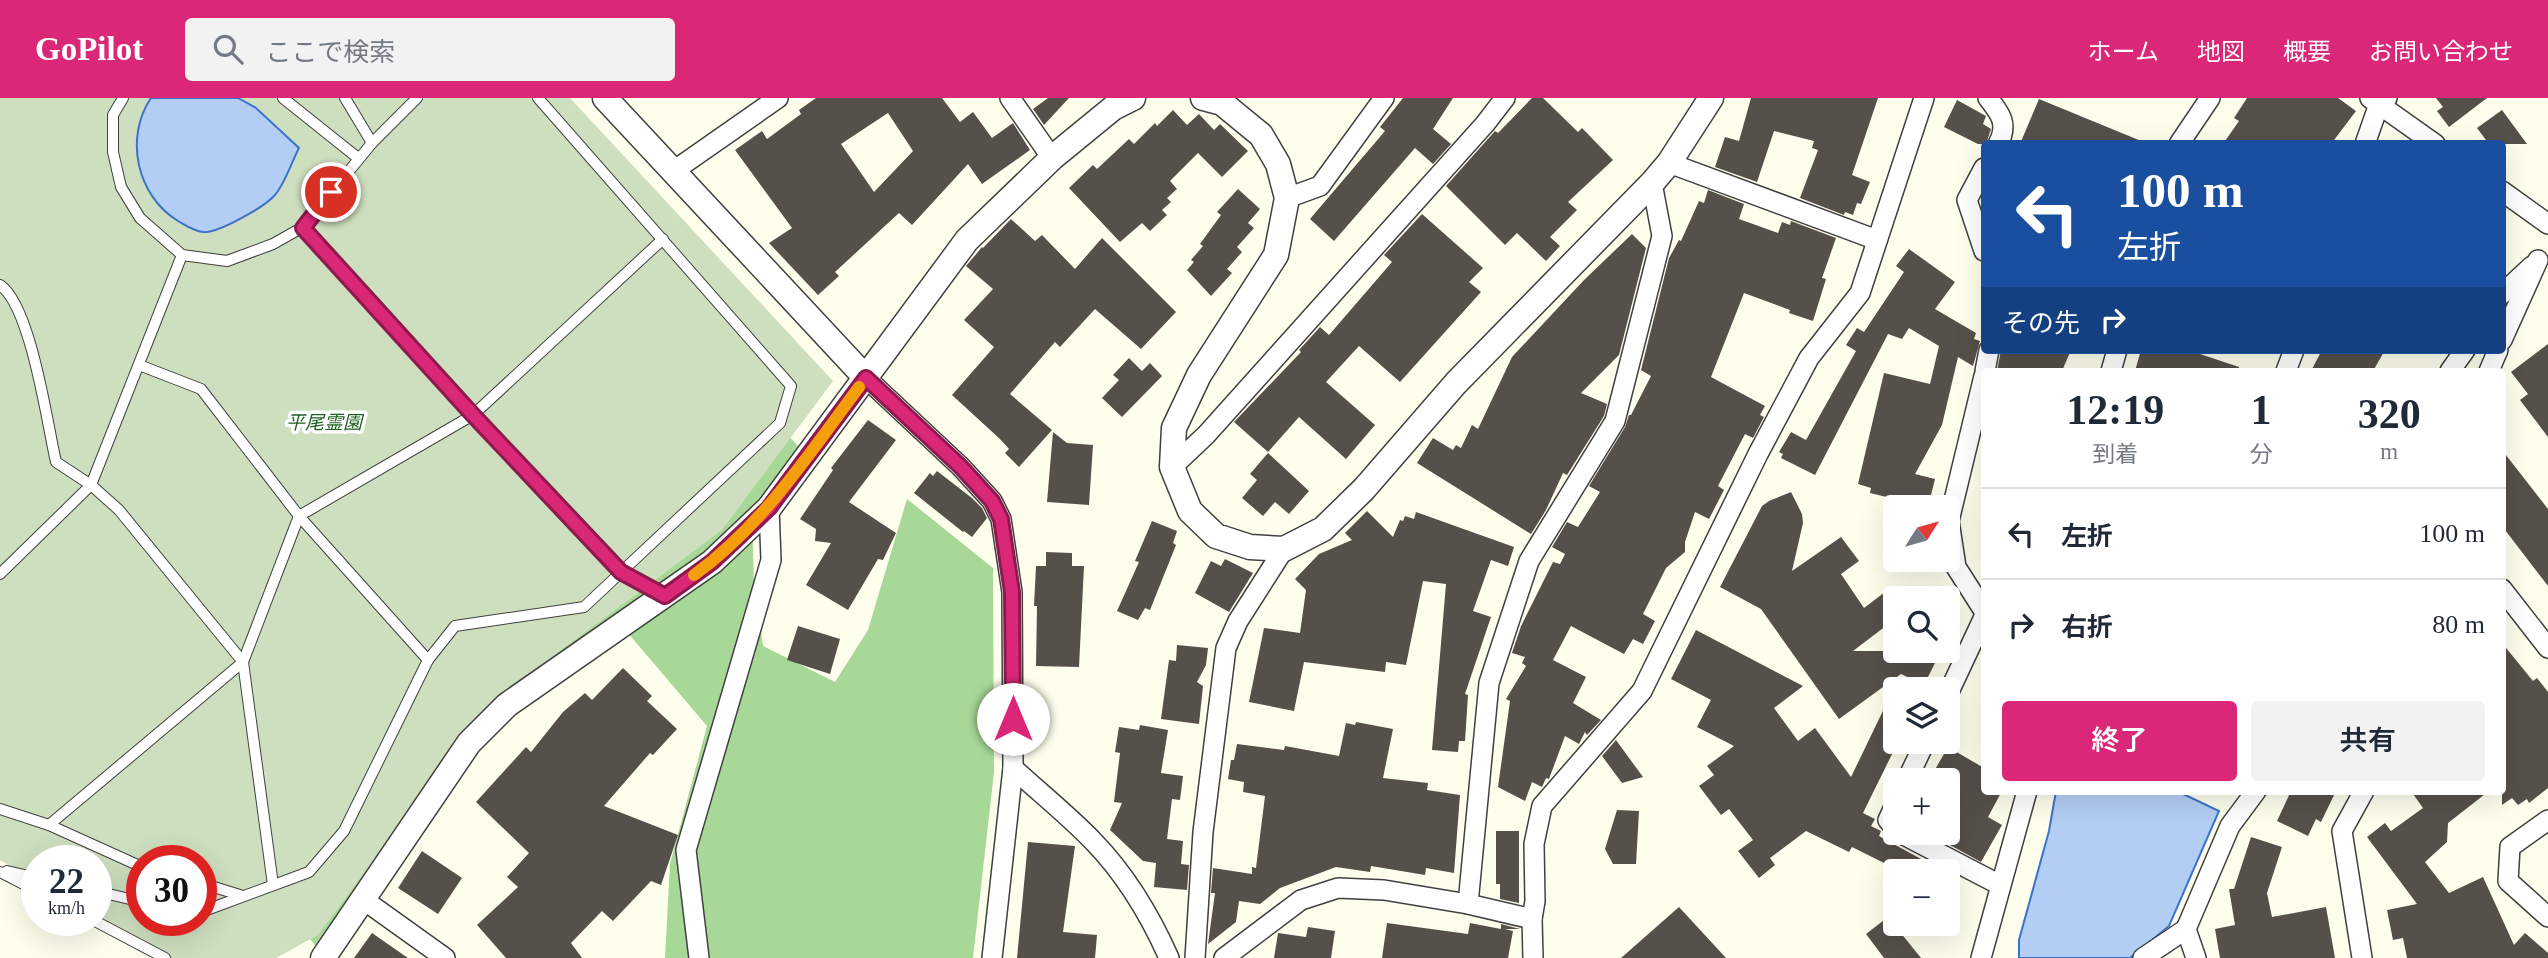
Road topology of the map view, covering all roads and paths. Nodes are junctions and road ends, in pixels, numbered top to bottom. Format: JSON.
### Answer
{"nodes":[{"id":1,"x":123,"y":98,"type":"edge"},
{"id":2,"x":283,"y":98,"type":"edge"},
{"id":3,"x":345,"y":98,"type":"edge"},
{"id":4,"x":417,"y":98,"type":"edge"},
{"id":5,"x":538,"y":98,"type":"edge"},
{"id":6,"x":605,"y":98,"type":"edge"},
{"id":7,"x":778,"y":98,"type":"edge"},
{"id":8,"x":1010,"y":98,"type":"edge"},
{"id":9,"x":1133,"y":98,"type":"edge"},
{"id":10,"x":1203,"y":98,"type":"edge"},
{"id":11,"x":1384,"y":98,"type":"edge"},
{"id":12,"x":1505,"y":98,"type":"edge"},
{"id":13,"x":1711,"y":98,"type":"edge"},
{"id":14,"x":1924,"y":98,"type":"edge"},
{"id":15,"x":1988,"y":98,"type":"edge"},
{"id":16,"x":2210,"y":98,"type":"edge"},
{"id":17,"x":2379,"y":100,"type":"edge"},
{"id":18,"x":2000,"y":140,"type":"edge"},
{"id":19,"x":2182,"y":140,"type":"edge"},
{"id":20,"x":2366,"y":140,"type":"edge"},
{"id":21,"x":2430,"y":140,"type":"edge"},
{"id":22,"x":372,"y":143,"type":"junction"},
{"id":23,"x":358,"y":158,"type":"junction"},
{"id":24,"x":1052,"y":158,"type":"junction"},
{"id":25,"x":1669,"y":163,"type":"junction"},
{"id":26,"x":675,"y":170,"type":"junction"},
{"id":27,"x":1981,"y":174,"type":"edge"},
{"id":28,"x":1651,"y":183,"type":"junction"},
{"id":29,"x":2506,"y":194,"type":"edge"},
{"id":30,"x":1287,"y":198,"type":"junction"},
{"id":31,"x":2548,"y":224,"type":"edge"},
{"id":32,"x":303,"y":228,"type":"junction"},
{"id":33,"x":663,"y":239,"type":"junction"},
{"id":34,"x":1877,"y":240,"type":"junction"},
{"id":35,"x":1981,"y":242,"type":"edge"},
{"id":36,"x":182,"y":255,"type":"junction"},
{"id":37,"x":2543,"y":257,"type":"edge"},
{"id":38,"x":0,"y":285,"type":"edge"},
{"id":39,"x":2506,"y":290,"type":"edge"},
{"id":40,"x":2506,"y":332,"type":"edge"},
{"id":41,"x":139,"y":365,"type":"junction"},
{"id":42,"x":866,"y":378,"type":"junction"},
{"id":43,"x":1981,"y":388,"type":"edge"},
{"id":44,"x":473,"y":415,"type":"junction"},
{"id":45,"x":1172,"y":467,"type":"junction"},
{"id":46,"x":91,"y":485,"type":"junction"},
{"id":47,"x":769,"y":508,"type":"junction"},
{"id":48,"x":299,"y":516,"type":"junction"},
{"id":49,"x":1284,"y":549,"type":"junction"},
{"id":50,"x":621,"y":572,"type":"junction"},
{"id":51,"x":0,"y":574,"type":"edge"},
{"id":52,"x":2506,"y":594,"type":"edge"},
{"id":53,"x":665,"y":596,"type":"junction"},
{"id":54,"x":1981,"y":606,"type":"edge"},
{"id":55,"x":1981,"y":623,"type":"edge"},
{"id":56,"x":2548,"y":648,"type":"edge"},
{"id":57,"x":428,"y":660,"type":"junction"},
{"id":58,"x":243,"y":662,"type":"junction"},
{"id":59,"x":1956,"y":677,"type":"edge"},
{"id":60,"x":1013,"y":768,"type":"junction"},
{"id":61,"x":2026,"y":795,"type":"edge"},
{"id":62,"x":2253,"y":795,"type":"edge"},
{"id":63,"x":2362,"y":795,"type":"edge"},
{"id":64,"x":0,"y":809,"type":"edge"},
{"id":65,"x":2548,"y":820,"type":"edge"},
{"id":66,"x":50,"y":825,"type":"junction"},
{"id":67,"x":1923,"y":845,"type":"edge"},
{"id":68,"x":126,"y":860,"type":"edge"},
{"id":69,"x":0,"y":871,"type":"edge"},
{"id":70,"x":21,"y":875,"type":"edge"},
{"id":71,"x":21,"y":882,"type":"edge"},
{"id":72,"x":273,"y":885,"type":"junction"},
{"id":73,"x":2000,"y":886,"type":"junction"},
{"id":74,"x":217,"y":888,"type":"edge"},
{"id":75,"x":243,"y":896,"type":"junction"},
{"id":76,"x":364,"y":900,"type":"junction"},
{"id":77,"x":1468,"y":904,"type":"junction"},
{"id":78,"x":217,"y":906,"type":"edge"},
{"id":79,"x":2548,"y":917,"type":"edge"},
{"id":80,"x":1532,"y":919,"type":"junction"},
{"id":81,"x":2186,"y":929,"type":"junction"},
{"id":82,"x":112,"y":930,"type":"edge"},
{"id":83,"x":165,"y":958,"type":"edge"},
{"id":84,"x":323,"y":958,"type":"edge"},
{"id":85,"x":445,"y":958,"type":"edge"},
{"id":86,"x":699,"y":958,"type":"edge"},
{"id":87,"x":992,"y":958,"type":"edge"},
{"id":88,"x":1169,"y":958,"type":"edge"},
{"id":89,"x":1195,"y":958,"type":"edge"},
{"id":90,"x":1224,"y":958,"type":"edge"},
{"id":91,"x":1533,"y":958,"type":"edge"},
{"id":92,"x":1981,"y":958,"type":"edge"},
{"id":93,"x":2143,"y":958,"type":"edge"},
{"id":94,"x":2196,"y":958,"type":"edge"},
{"id":95,"x":2362,"y":958,"type":"edge"}],
"edges":[{"from":1,"to":36,"type":"lane"},
{"from":2,"to":23,"type":"lane"},
{"from":3,"to":22,"type":"lane"},
{"from":4,"to":22,"type":"lane"},
{"from":5,"to":33,"type":"lane"},
{"from":6,"to":26,"type":"street"},
{"from":7,"to":26,"type":"street"},
{"from":8,"to":24,"type":"street"},
{"from":9,"to":24,"type":"street"},
{"from":10,"to":30,"type":"street"},
{"from":11,"to":30,"type":"street"},
{"from":12,"to":45,"type":"street"},
{"from":13,"to":25,"type":"street"},
{"from":14,"to":34,"type":"street"},
{"from":15,"to":18,"type":"street"},
{"from":16,"to":19,"type":"street"},
{"from":17,"to":20,"type":"street"},
{"from":17,"to":21,"type":"street"},
{"from":22,"to":23,"type":"lane"},
{"from":23,"to":32,"type":"lane"},
{"from":24,"to":42,"type":"street"},
{"from":25,"to":28,"type":"street"},
{"from":25,"to":34,"type":"street"},
{"from":26,"to":42,"type":"street"},
{"from":27,"to":35,"type":"street"},
{"from":28,"to":49,"type":"street"},
{"from":28,"to":77,"type":"street"},
{"from":29,"to":31,"type":"street"},
{"from":30,"to":45,"type":"street"},
{"from":32,"to":36,"type":"lane"},
{"from":32,"to":44,"type":"lane"},
{"from":33,"to":44,"type":"lane"},
{"from":33,"to":50,"type":"lane"},
{"from":34,"to":80,"type":"street"},
{"from":36,"to":41,"type":"lane"},
{"from":37,"to":39,"type":"street"},
{"from":37,"to":40,"type":"street"},
{"from":38,"to":46,"type":"lane"},
{"from":41,"to":46,"type":"lane"},
{"from":41,"to":48,"type":"lane"},
{"from":42,"to":47,"type":"street"},
{"from":42,"to":60,"type":"street"},
{"from":43,"to":54,"type":"street"},
{"from":44,"to":48,"type":"lane"},
{"from":44,"to":50,"type":"lane"},
{"from":45,"to":49,"type":"street"},
{"from":46,"to":51,"type":"lane"},
{"from":46,"to":58,"type":"lane"},
{"from":47,"to":53,"type":"street"},
{"from":47,"to":86,"type":"street"},
{"from":48,"to":57,"type":"lane"},
{"from":48,"to":58,"type":"lane"},
{"from":49,"to":89,"type":"street"},
{"from":50,"to":53,"type":"lane"},
{"from":50,"to":57,"type":"lane"},
{"from":52,"to":56,"type":"street"},
{"from":53,"to":76,"type":"street"},
{"from":55,"to":59,"type":"street"},
{"from":57,"to":72,"type":"lane"},
{"from":58,"to":66,"type":"lane"},
{"from":58,"to":72,"type":"lane"},
{"from":60,"to":87,"type":"street"},
{"from":60,"to":88,"type":"street"},
{"from":61,"to":73,"type":"street"},
{"from":62,"to":81,"type":"street"},
{"from":63,"to":95,"type":"street"},
{"from":64,"to":66,"type":"lane"},
{"from":65,"to":79,"type":"street"},
{"from":66,"to":68,"type":"lane"},
{"from":67,"to":73,"type":"street"},
{"from":69,"to":70,"type":"lane"},
{"from":69,"to":71,"type":"lane"},
{"from":72,"to":75,"type":"lane"},
{"from":73,"to":92,"type":"street"},
{"from":74,"to":75,"type":"lane"},
{"from":75,"to":78,"type":"lane"},
{"from":76,"to":84,"type":"street"},
{"from":76,"to":85,"type":"street"},
{"from":77,"to":80,"type":"street"},
{"from":77,"to":90,"type":"street"},
{"from":80,"to":91,"type":"street"},
{"from":81,"to":93,"type":"street"},
{"from":81,"to":94,"type":"street"},
{"from":82,"to":83,"type":"lane"}]}
